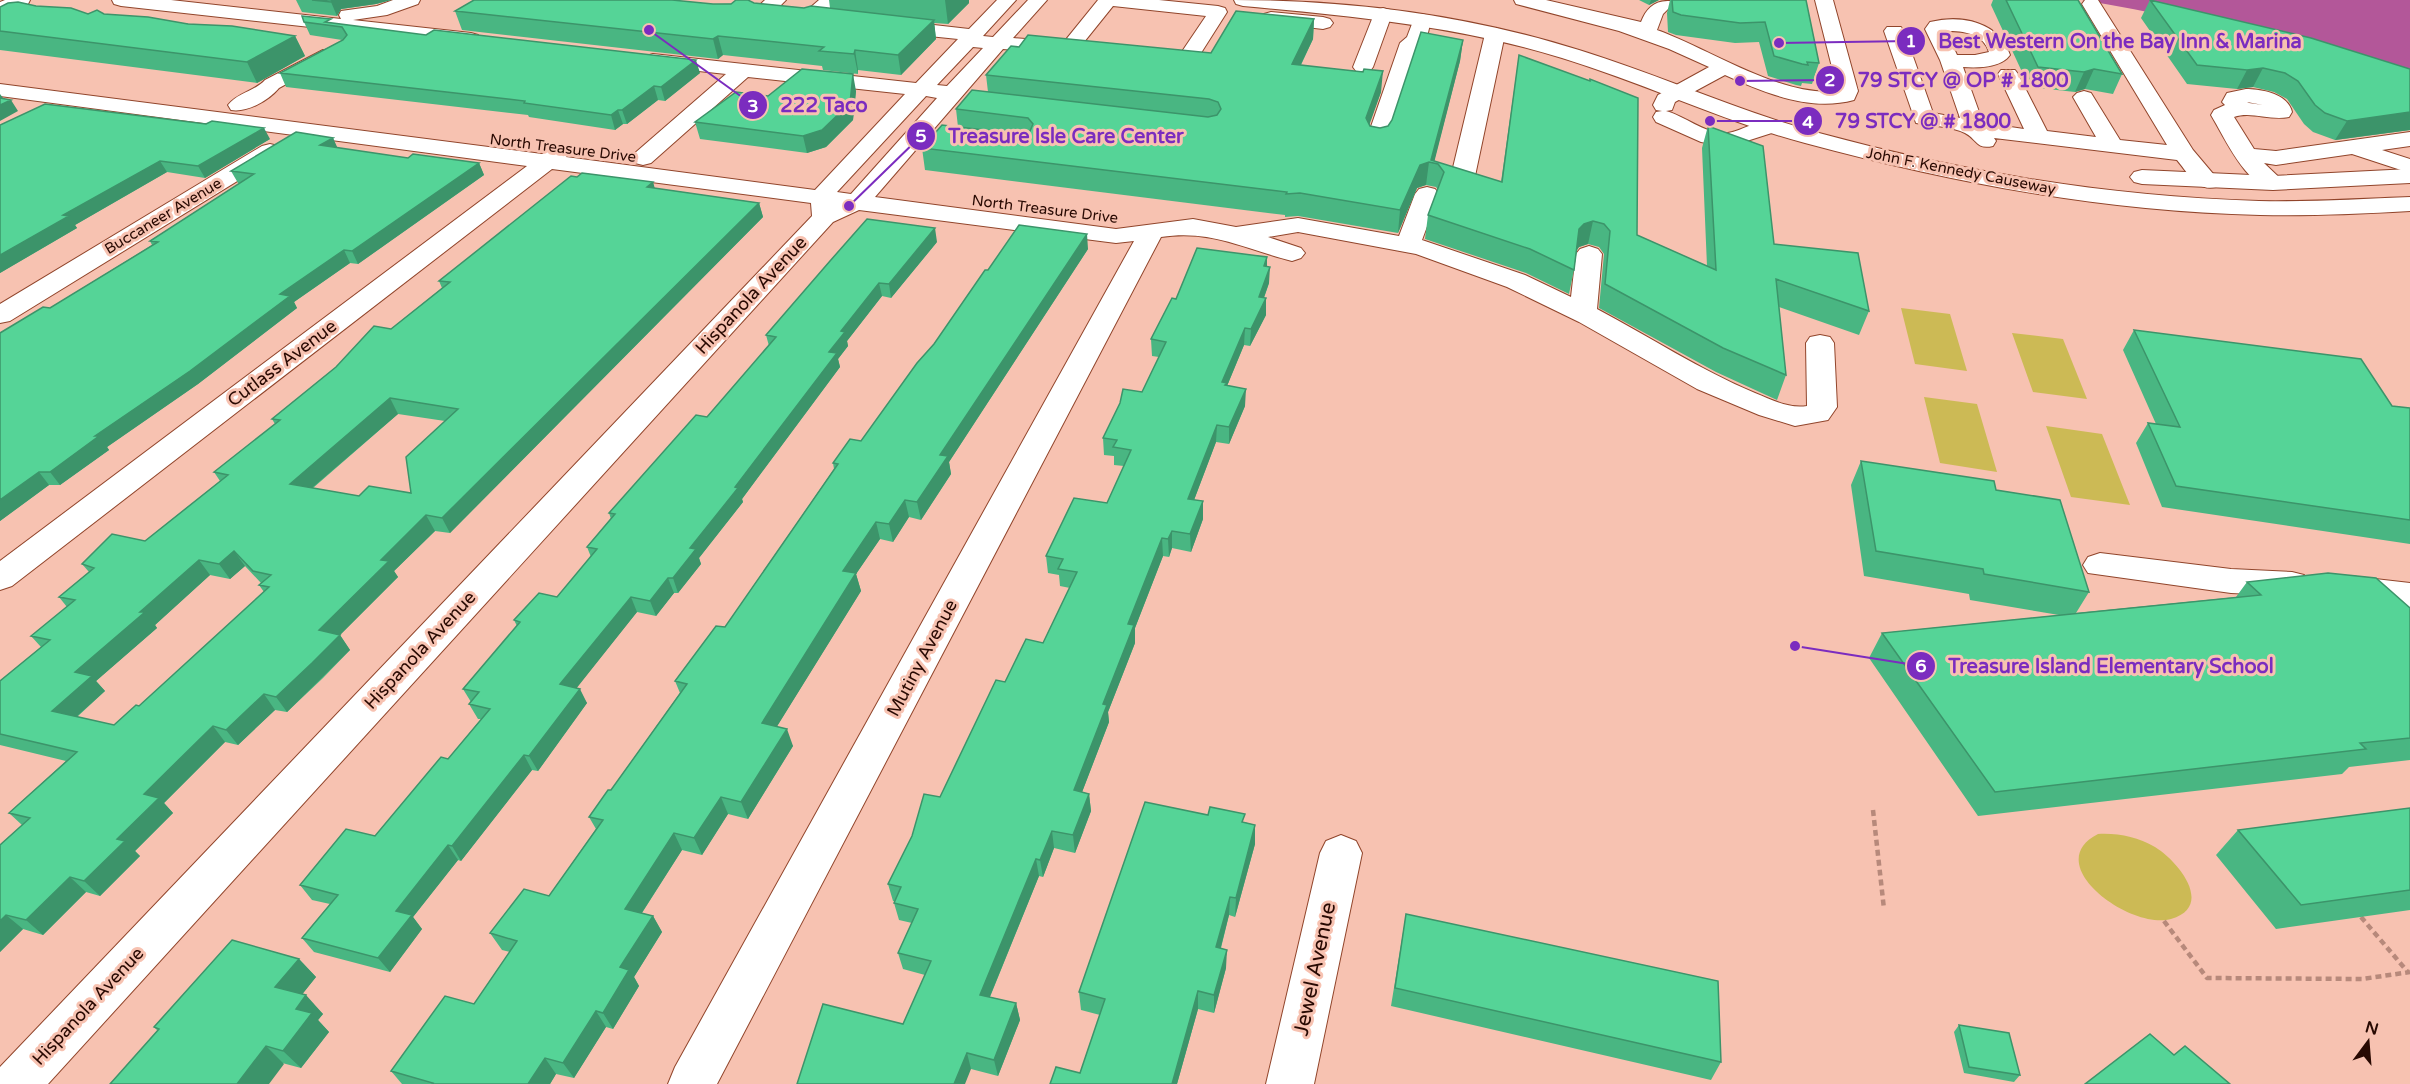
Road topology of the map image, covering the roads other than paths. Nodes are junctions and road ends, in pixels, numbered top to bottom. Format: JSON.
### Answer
{"nodes":[{"id":1,"x":21,"y":0,"type":"edge"},
{"id":2,"x":283,"y":0,"type":"edge"},
{"id":3,"x":411,"y":0,"type":"edge"},
{"id":4,"x":777,"y":0,"type":"edge"},
{"id":5,"x":1038,"y":0,"type":"edge"},
{"id":6,"x":1243,"y":0,"type":"edge"},
{"id":7,"x":1523,"y":0,"type":"edge"},
{"id":8,"x":1824,"y":0,"type":"edge"},
{"id":9,"x":977,"y":1,"type":"edge"},
{"id":10,"x":120,"y":4,"type":"edge"},
{"id":11,"x":1003,"y":4,"type":"edge"},
{"id":12,"x":2091,"y":4,"type":"dead end"},
{"id":13,"x":1350,"y":5,"type":"edge"},
{"id":14,"x":1663,"y":5,"type":"dead end"},
{"id":15,"x":1222,"y":6,"type":"edge"},
{"id":16,"x":1389,"y":7,"type":"edge"},
{"id":17,"x":1597,"y":8,"type":"dead end"},
{"id":18,"x":0,"y":9,"type":"edge"},
{"id":19,"x":832,"y":10,"type":"edge"},
{"id":20,"x":1422,"y":20,"type":"junction"},
{"id":21,"x":867,"y":23,"type":"edge"},
{"id":22,"x":1323,"y":23,"type":"dead end"},
{"id":23,"x":1610,"y":23,"type":"junction"},
{"id":24,"x":1894,"y":31,"type":"dead end"},
{"id":25,"x":1590,"y":35,"type":"dead end"},
{"id":26,"x":970,"y":38,"type":"junction"},
{"id":27,"x":485,"y":41,"type":"edge"},
{"id":28,"x":1416,"y":41,"type":"junction"},
{"id":29,"x":306,"y":43,"type":"edge"},
{"id":30,"x":1437,"y":45,"type":"edge"},
{"id":31,"x":1493,"y":45,"type":"junction"},
{"id":32,"x":1610,"y":47,"type":"dead end"},
{"id":33,"x":1069,"y":48,"type":"junction"},
{"id":34,"x":992,"y":50,"type":"junction"},
{"id":35,"x":1092,"y":50,"type":"edge"},
{"id":36,"x":1469,"y":51,"type":"dead end"},
{"id":37,"x":1136,"y":55,"type":"edge"},
{"id":38,"x":637,"y":58,"type":"edge"},
{"id":39,"x":1958,"y":61,"type":"dead end"},
{"id":40,"x":1724,"y":66,"type":"junction"},
{"id":41,"x":1362,"y":67,"type":"edge"},
{"id":42,"x":743,"y":70,"type":"junction"},
{"id":43,"x":0,"y":74,"type":"edge"},
{"id":44,"x":2008,"y":74,"type":"dead end"},
{"id":45,"x":1702,"y":80,"type":"junction"},
{"id":46,"x":92,"y":86,"type":"junction"},
{"id":47,"x":0,"y":90,"type":"edge"},
{"id":48,"x":919,"y":94,"type":"junction"},
{"id":49,"x":1671,"y":96,"type":"junction"},
{"id":50,"x":949,"y":97,"type":"junction"},
{"id":51,"x":2084,"y":97,"type":"edge"},
{"id":52,"x":66,"y":99,"type":"junction"},
{"id":53,"x":973,"y":103,"type":"edge"},
{"id":54,"x":239,"y":105,"type":"junction"},
{"id":55,"x":2241,"y":107,"type":"dead end"},
{"id":56,"x":28,"y":117,"type":"edge"},
{"id":57,"x":326,"y":117,"type":"junction"},
{"id":58,"x":1770,"y":126,"type":"junction"},
{"id":59,"x":304,"y":130,"type":"junction"},
{"id":60,"x":916,"y":135,"type":"junction"},
{"id":61,"x":945,"y":138,"type":"edge"},
{"id":62,"x":2039,"y":138,"type":"junction"},
{"id":63,"x":2410,"y":139,"type":"edge"},
{"id":64,"x":1377,"y":141,"type":"edge"},
{"id":65,"x":1989,"y":144,"type":"junction"},
{"id":66,"x":2112,"y":146,"type":"junction"},
{"id":67,"x":2347,"y":148,"type":"junction"},
{"id":68,"x":2184,"y":154,"type":"junction"},
{"id":69,"x":556,"y":155,"type":"junction"},
{"id":70,"x":2248,"y":155,"type":"junction"},
{"id":71,"x":643,"y":158,"type":"junction"},
{"id":72,"x":2410,"y":166,"type":"edge"},
{"id":73,"x":1463,"y":176,"type":"edge"},
{"id":74,"x":2122,"y":176,"type":"dead end"},
{"id":75,"x":2410,"y":176,"type":"edge"},
{"id":76,"x":2208,"y":182,"type":"junction"},
{"id":77,"x":2273,"y":183,"type":"junction"},
{"id":78,"x":1427,"y":194,"type":"edge"},
{"id":79,"x":865,"y":195,"type":"junction"},
{"id":80,"x":826,"y":198,"type":"junction"},
{"id":81,"x":2410,"y":204,"type":"edge"},
{"id":82,"x":1151,"y":232,"type":"junction"},
{"id":83,"x":1234,"y":235,"type":"junction"},
{"id":84,"x":1408,"y":245,"type":"junction"},
{"id":85,"x":1292,"y":253,"type":"dead end"},
{"id":86,"x":1589,"y":255,"type":"edge"},
{"id":87,"x":1583,"y":313,"type":"junction"},
{"id":88,"x":0,"y":315,"type":"edge"},
{"id":89,"x":1820,"y":343,"type":"dead end"},
{"id":90,"x":2100,"y":565,"type":"dead end"},
{"id":91,"x":0,"y":578,"type":"edge"},
{"id":92,"x":2410,"y":595,"type":"edge"},
{"id":93,"x":1341,"y":853,"type":"dead end"},
{"id":94,"x":16,"y":1084,"type":"edge"},
{"id":95,"x":692,"y":1084,"type":"edge"},
{"id":96,"x":1290,"y":1084,"type":"edge"}],
"edges":[{"from":1,"to":18,"type":"street"},
{"from":2,"to":3,"type":"street"},
{"from":4,"to":19,"type":"street"},
{"from":5,"to":34,"type":"street","name":"Hispanola Avenue"},
{"from":6,"to":13,"type":"street","name":"John F. Kennedy Causeway"},
{"from":7,"to":23,"type":"street"},
{"from":8,"to":40,"type":"street"},
{"from":9,"to":11,"type":"street"},
{"from":10,"to":27,"type":"street"},
{"from":11,"to":26,"type":"street","name":"Hispanola Avenue"},
{"from":12,"to":68,"type":"street"},
{"from":13,"to":16,"type":"street","name":"John F. Kennedy Causeway"},
{"from":14,"to":23,"type":"street"},
{"from":15,"to":22,"type":"street"},
{"from":15,"to":33,"type":"street"},
{"from":15,"to":37,"type":"street"},
{"from":16,"to":20,"type":"street","name":"John F. Kennedy Causeway"},
{"from":16,"to":32,"type":"street","name":"John F. Kennedy Causeway"},
{"from":16,"to":41,"type":"street"},
{"from":17,"to":23,"type":"street"},
{"from":20,"to":28,"type":"street"},
{"from":20,"to":31,"type":"street","name":"John F. Kennedy Causeway"},
{"from":21,"to":26,"type":"street"},
{"from":23,"to":25,"type":"street"},
{"from":23,"to":40,"type":"street"},
{"from":24,"to":65,"type":"street"},
{"from":26,"to":34,"type":"street"},
{"from":26,"to":48,"type":"street","name":"Hispanola Avenue"},
{"from":28,"to":30,"type":"street"},
{"from":28,"to":64,"type":"street"},
{"from":29,"to":54,"type":"street"},
{"from":31,"to":36,"type":"street"},
{"from":31,"to":49,"type":"street","name":"John F. Kennedy Causeway"},
{"from":31,"to":73,"type":"street"},
{"from":33,"to":34,"type":"street"},
{"from":33,"to":35,"type":"street"},
{"from":34,"to":50,"type":"street","name":"Hispanola Avenue"},
{"from":38,"to":42,"type":"street"},
{"from":39,"to":65,"type":"street"},
{"from":40,"to":45,"type":"street"},
{"from":42,"to":48,"type":"street"},
{"from":42,"to":71,"type":"street"},
{"from":43,"to":46,"type":"street","name":"North Treasure Drive"},
{"from":44,"to":62,"type":"street"},
{"from":45,"to":49,"type":"street"},
{"from":45,"to":65,"type":"street","name":"John F. Kennedy Causeway"},
{"from":46,"to":52,"type":"street"},
{"from":46,"to":54,"type":"street","name":"North Treasure Drive"},
{"from":47,"to":52,"type":"street","name":"North Treasure Drive"},
{"from":48,"to":50,"type":"street"},
{"from":48,"to":80,"type":"street","name":"Hispanola Avenue"},
{"from":49,"to":58,"type":"street","name":"John F. Kennedy Causeway"},
{"from":49,"to":58,"type":"street"},
{"from":50,"to":53,"type":"street"},
{"from":50,"to":60,"type":"street","name":"Hispanola Avenue"},
{"from":51,"to":66,"type":"street"},
{"from":52,"to":56,"type":"street"},
{"from":52,"to":59,"type":"street","name":"North Treasure Drive"},
{"from":54,"to":57,"type":"street","name":"North Treasure Drive"},
{"from":55,"to":70,"type":"street"},
{"from":57,"to":59,"type":"street","name":"Buccaneer Avenue"},
{"from":57,"to":69,"type":"street","name":"North Treasure Drive"},
{"from":58,"to":81,"type":"street","name":"John F. Kennedy Causeway"},
{"from":59,"to":69,"type":"street","name":"North Treasure Drive"},
{"from":59,"to":88,"type":"street","name":"Buccaneer Avenue"},
{"from":60,"to":61,"type":"street"},
{"from":60,"to":79,"type":"street","name":"Hispanola Avenue"},
{"from":62,"to":65,"type":"street"},
{"from":62,"to":66,"type":"street"},
{"from":63,"to":67,"type":"street"},
{"from":66,"to":68,"type":"street"},
{"from":67,"to":70,"type":"street"},
{"from":67,"to":72,"type":"street"},
{"from":68,"to":76,"type":"street"},
{"from":69,"to":71,"type":"street","name":"North Treasure Drive"},
{"from":69,"to":80,"type":"street","name":"North Treasure Drive"},
{"from":69,"to":91,"type":"street","name":"Cutlass Avenue"},
{"from":70,"to":77,"type":"street"},
{"from":71,"to":80,"type":"street","name":"North Treasure Drive"},
{"from":74,"to":76,"type":"street"},
{"from":75,"to":77,"type":"street"},
{"from":76,"to":77,"type":"street"},
{"from":78,"to":84,"type":"street"},
{"from":79,"to":80,"type":"street","name":"North Treasure Drive"},
{"from":79,"to":80,"type":"street","name":"Hispanola Avenue"},
{"from":79,"to":82,"type":"street","name":"North Treasure Drive"},
{"from":80,"to":94,"type":"street","name":"Hispanola Avenue"},
{"from":82,"to":83,"type":"street"},
{"from":82,"to":95,"type":"street","name":"Mutiny Avenue"},
{"from":83,"to":84,"type":"street"},
{"from":83,"to":85,"type":"street"},
{"from":84,"to":87,"type":"street"},
{"from":86,"to":87,"type":"street"},
{"from":87,"to":89,"type":"street"},
{"from":90,"to":92,"type":"street"},
{"from":93,"to":96,"type":"street","name":"Jewel Avenue"}]}
